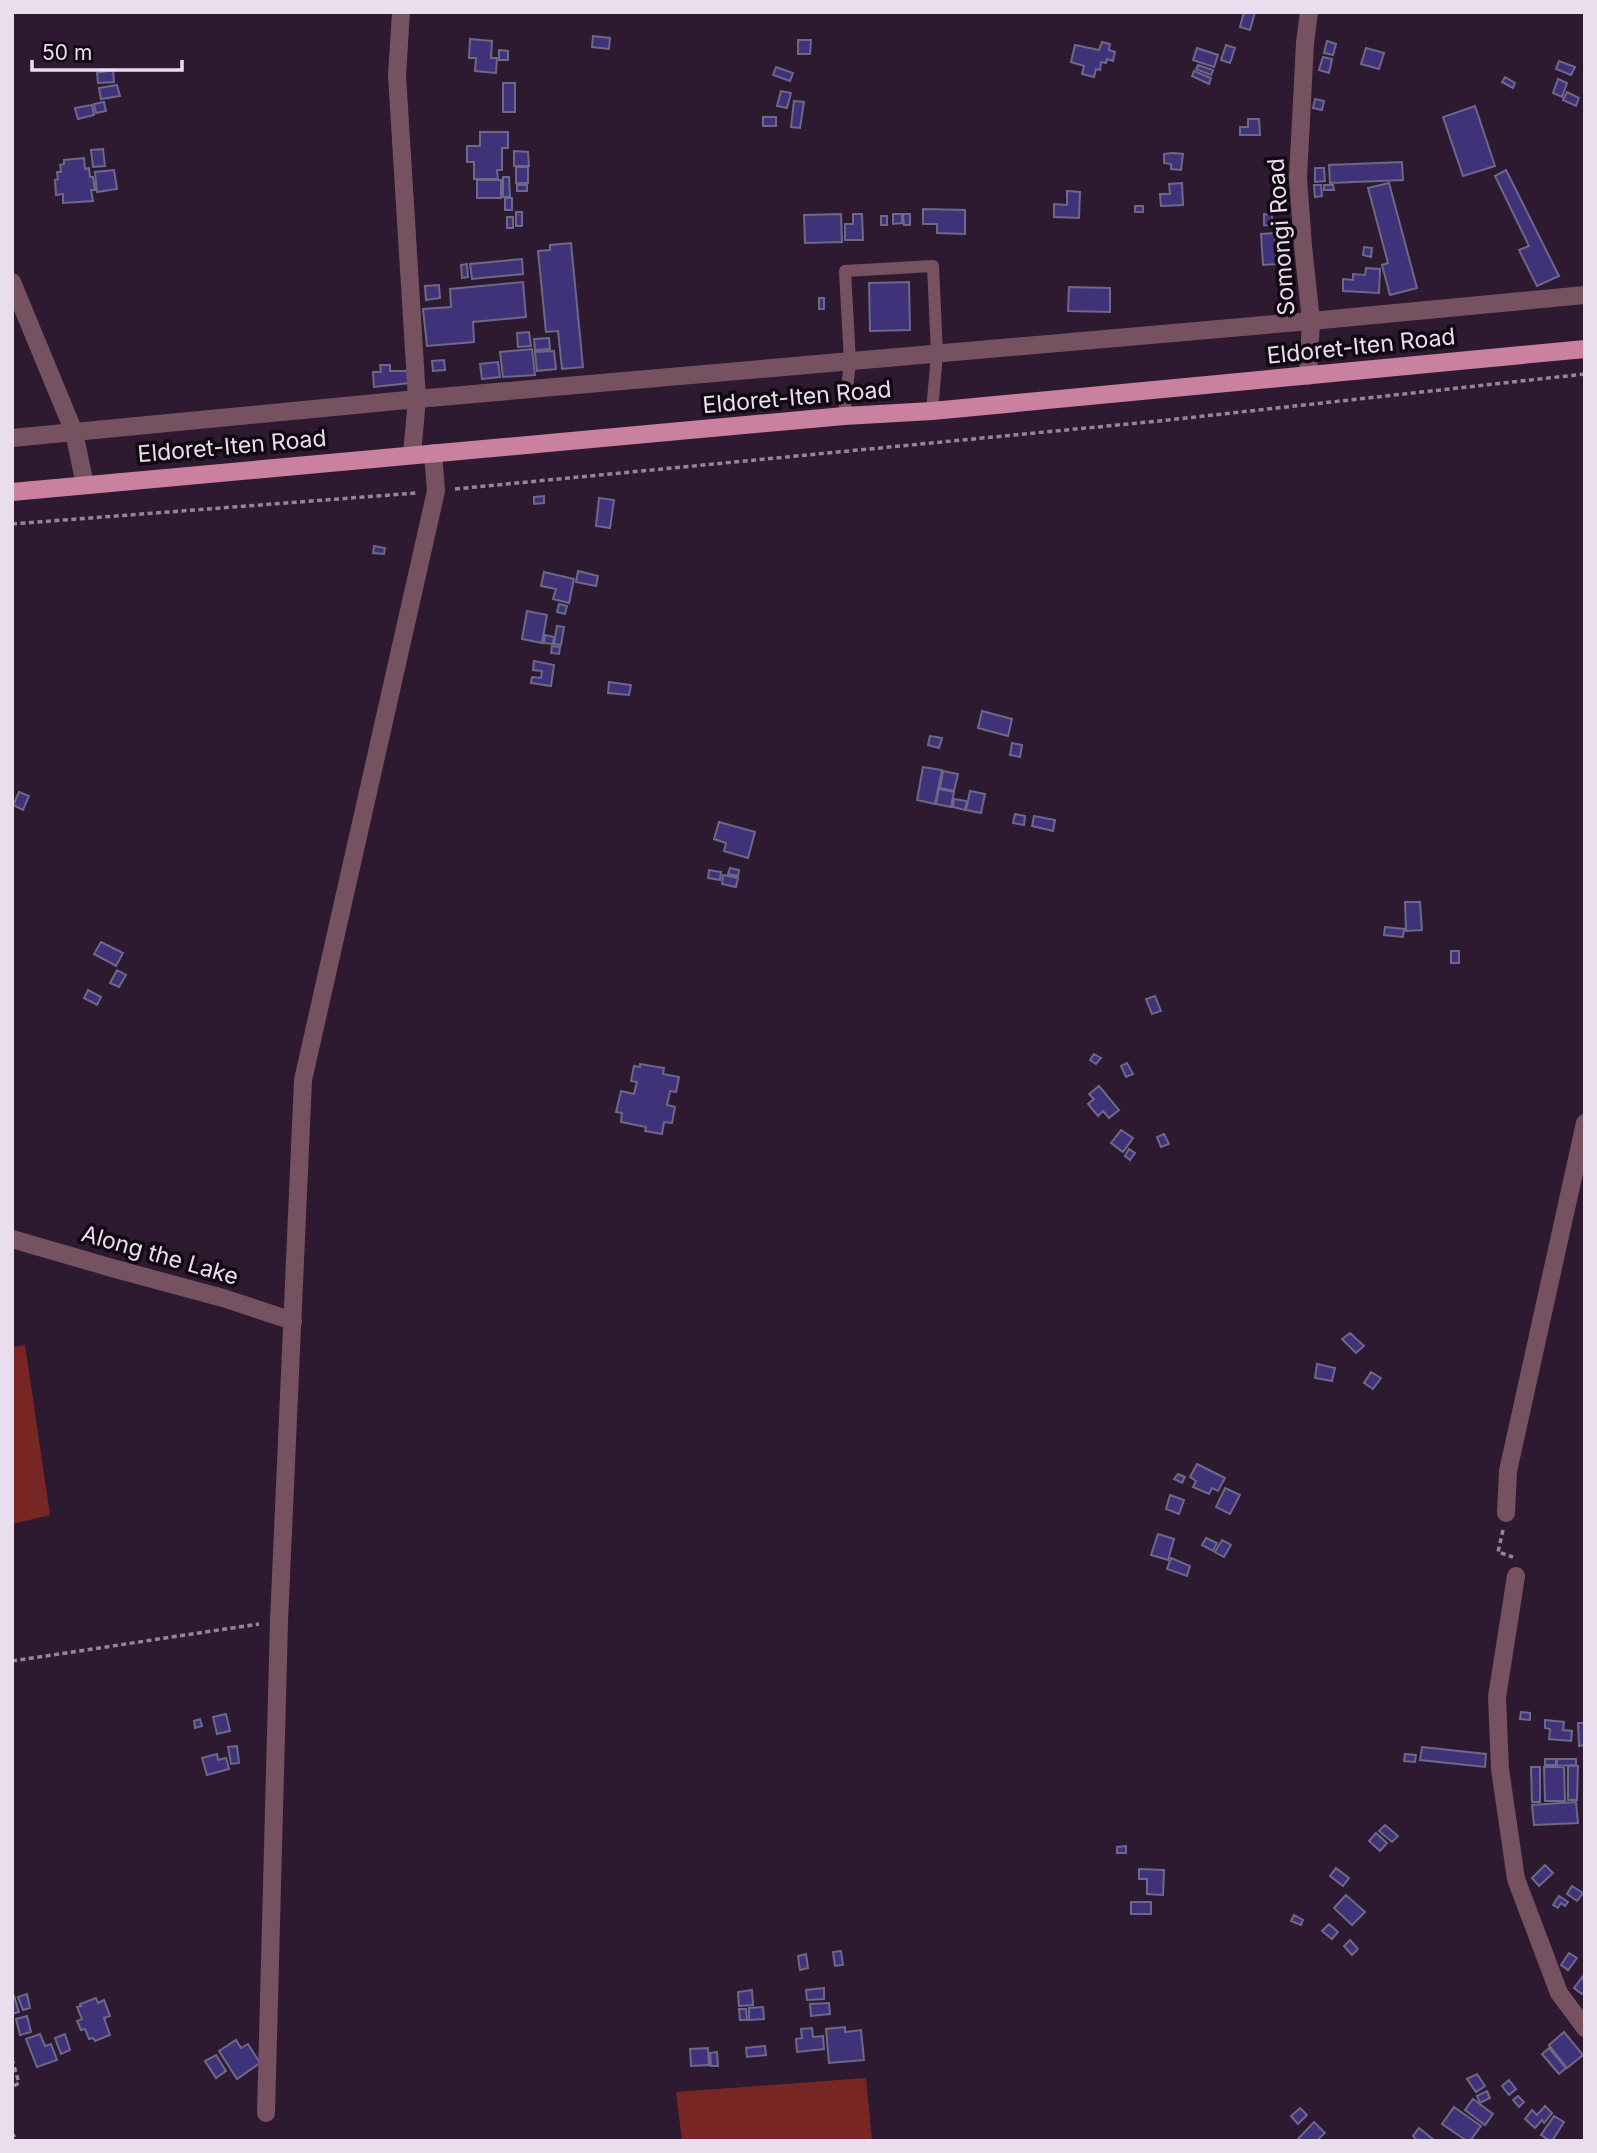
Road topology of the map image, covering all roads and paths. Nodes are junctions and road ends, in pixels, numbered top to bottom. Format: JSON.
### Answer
{"nodes":[{"id":1,"x":401,"y":12,"type":"edge"},
{"id":2,"x":1309,"y":12,"type":"edge"},
{"id":3,"x":12,"y":282,"type":"edge"},
{"id":4,"x":1585,"y":295,"type":"edge"},
{"id":5,"x":1311,"y":321,"type":"junction"},
{"id":6,"x":1585,"y":349,"type":"edge"},
{"id":7,"x":937,"y":354,"type":"junction"},
{"id":8,"x":849,"y":362,"type":"junction"},
{"id":9,"x":1585,"y":374,"type":"edge"},
{"id":10,"x":1308,"y":376,"type":"junction"},
{"id":11,"x":417,"y":399,"type":"junction"},
{"id":12,"x":932,"y":411,"type":"junction"},
{"id":13,"x":844,"y":416,"type":"junction"},
{"id":14,"x":75,"y":432,"type":"junction"},
{"id":15,"x":12,"y":438,"type":"edge"},
{"id":16,"x":433,"y":453,"type":"junction"},
{"id":17,"x":412,"y":454,"type":"junction"},
{"id":18,"x":85,"y":485,"type":"junction"},
{"id":19,"x":436,"y":491,"type":"junction"},
{"id":20,"x":12,"y":492,"type":"edge"},
{"id":21,"x":12,"y":524,"type":"edge"},
{"id":22,"x":1585,"y":1123,"type":"edge"},
{"id":23,"x":12,"y":1239,"type":"edge"},
{"id":24,"x":293,"y":1321,"type":"junction"},
{"id":25,"x":1506,"y":1513,"type":"joint"},
{"id":26,"x":1516,"y":1576,"type":"joint"},
{"id":27,"x":279,"y":1621,"type":"junction"},
{"id":28,"x":12,"y":1661,"type":"edge"},
{"id":29,"x":1585,"y":2028,"type":"edge"},
{"id":30,"x":12,"y":2059,"type":"edge"},
{"id":31,"x":12,"y":2087,"type":"edge"},
{"id":32,"x":266,"y":2113,"type":"dead end"},
{"id":33,"x":12,"y":2133,"type":"edge"},
{"id":34,"x":18,"y":2141,"type":"edge"}],
"edges":[{"from":1,"to":11,"type":"street"},
{"from":2,"to":5,"type":"street","name":"Somongi Road"},
{"from":3,"to":14,"type":"street"},
{"from":4,"to":5,"type":"street"},
{"from":5,"to":7,"type":"street"},
{"from":5,"to":10,"type":"street","name":"Somongi Road"},
{"from":6,"to":10,"type":"main road","name":"Eldoret-Iten Road"},
{"from":7,"to":8,"type":"street"},
{"from":7,"to":8,"type":"lane"},
{"from":7,"to":12,"type":"lane"},
{"from":8,"to":11,"type":"street"},
{"from":8,"to":13,"type":"lane"},
{"from":9,"to":19,"type":"path"},
{"from":10,"to":12,"type":"main road","name":"Eldoret-Iten Road"},
{"from":11,"to":14,"type":"street"},
{"from":11,"to":17,"type":"street"},
{"from":12,"to":13,"type":"main road","name":"Eldoret-Iten Road"},
{"from":13,"to":16,"type":"main road","name":"Eldoret-Iten Road"},
{"from":14,"to":15,"type":"street"},
{"from":14,"to":18,"type":"street"},
{"from":16,"to":17,"type":"main road","name":"Eldoret-Iten Road"},
{"from":16,"to":19,"type":"street"},
{"from":17,"to":18,"type":"main road","name":"Eldoret-Iten Road"},
{"from":18,"to":20,"type":"main road","name":"Eldoret-Iten Road"},
{"from":19,"to":21,"type":"path"},
{"from":19,"to":24,"type":"street"},
{"from":22,"to":25,"type":"street"},
{"from":23,"to":24,"type":"street","name":"Along the Lake"},
{"from":24,"to":27,"type":"street"},
{"from":25,"to":26,"type":"path"},
{"from":26,"to":29,"type":"street"},
{"from":27,"to":28,"type":"path"},
{"from":27,"to":32,"type":"street"},
{"from":30,"to":31,"type":"path"},
{"from":33,"to":34,"type":"path"}]}
